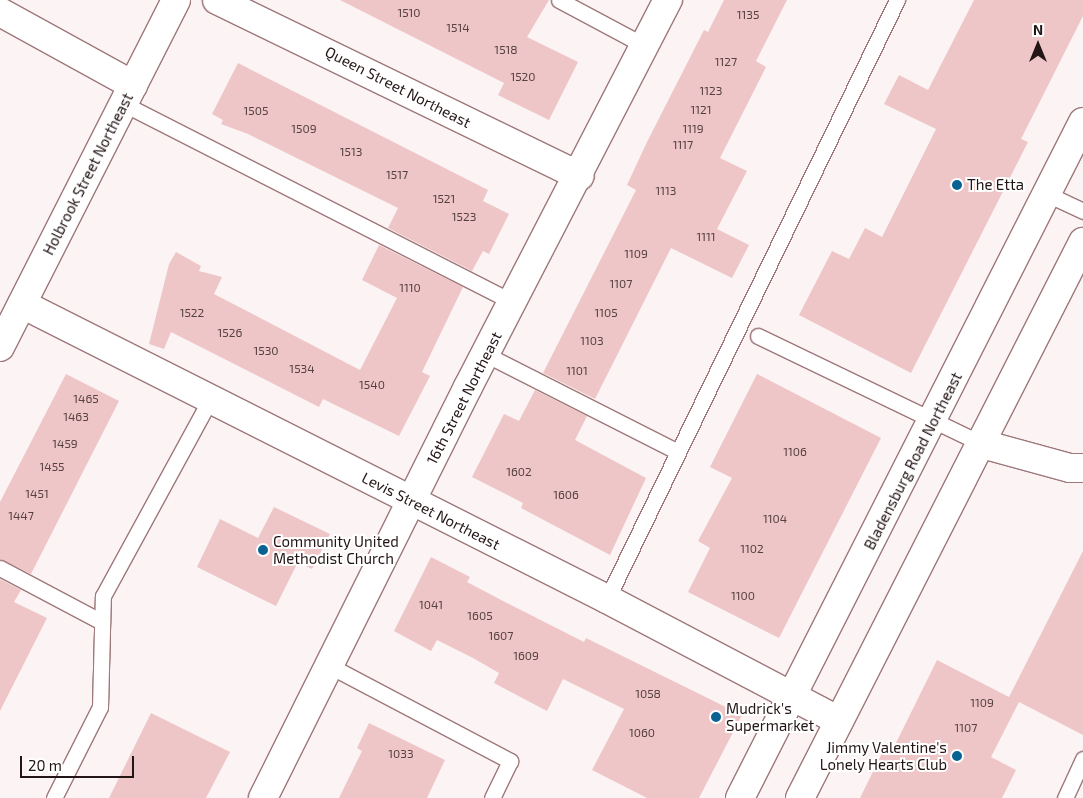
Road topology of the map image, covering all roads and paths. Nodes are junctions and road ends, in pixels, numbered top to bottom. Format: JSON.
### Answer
{"nodes":[{"id":1,"x":176,"y":0,"type":"edge"},
{"id":2,"x":217,"y":0,"type":"edge"},
{"id":3,"x":559,"y":0,"type":"edge"},
{"id":4,"x":668,"y":0,"type":"edge"},
{"id":5,"x":897,"y":0,"type":"edge"},
{"id":6,"x":0,"y":12,"type":"edge"},
{"id":7,"x":645,"y":46,"type":"junction"},
{"id":8,"x":129,"y":95,"type":"junction"},
{"id":9,"x":1083,"y":122,"type":"edge"},
{"id":10,"x":579,"y":176,"type":"junction"},
{"id":11,"x":1047,"y":194,"type":"junction"},
{"id":12,"x":1083,"y":211,"type":"edge"},
{"id":13,"x":1083,"y":242,"type":"edge"},
{"id":14,"x":513,"y":302,"type":"junction"},
{"id":15,"x":22,"y":304,"type":"junction"},
{"id":16,"x":758,"y":336,"type":"dead end"},
{"id":17,"x":2,"y":340,"type":"edge"},
{"id":18,"x":485,"y":354,"type":"junction"},
{"id":19,"x":210,"y":400,"type":"junction"},
{"id":20,"x":934,"y":421,"type":"junction"},
{"id":21,"x":982,"y":444,"type":"junction"},
{"id":22,"x":678,"y":452,"type":"junction"},
{"id":23,"x":1082,"y":465,"type":"edge"},
{"id":24,"x":411,"y":501,"type":"junction"},
{"id":25,"x":0,"y":568,"type":"edge"},
{"id":26,"x":607,"y":599,"type":"junction"},
{"id":27,"x":102,"y":622,"type":"junction"},
{"id":28,"x":330,"y":666,"type":"junction"},
{"id":29,"x":791,"y":696,"type":"junction"},
{"id":30,"x":839,"y":721,"type":"junction"},
{"id":31,"x":1083,"y":759,"type":"edge"},
{"id":32,"x":54,"y":798,"type":"edge"},
{"id":33,"x":263,"y":798,"type":"edge"},
{"id":34,"x":492,"y":798,"type":"edge"},
{"id":35,"x":740,"y":798,"type":"edge"},
{"id":36,"x":800,"y":798,"type":"edge"},
{"id":37,"x":1065,"y":798,"type":"edge"}],
"edges":[{"from":1,"to":8,"type":"street","name":"Holbrook Street Northeast"},
{"from":2,"to":10,"type":"street","name":"Queen Street Northeast"},
{"from":3,"to":7,"type":"lane"},
{"from":4,"to":7,"type":"street","name":"16th Street Northeast"},
{"from":5,"to":22,"type":"lane"},
{"from":6,"to":8,"type":"street"},
{"from":7,"to":10,"type":"street","name":"16th Street Northeast"},
{"from":8,"to":14,"type":"lane"},
{"from":8,"to":15,"type":"street","name":"Holbrook Street Northeast"},
{"from":9,"to":11,"type":"street","name":"Bladensburg Road Northeast"},
{"from":10,"to":14,"type":"street","name":"16th Street Northeast"},
{"from":11,"to":12,"type":"lane"},
{"from":11,"to":20,"type":"street","name":"Bladensburg Road Northeast"},
{"from":13,"to":21,"type":"street"},
{"from":14,"to":18,"type":"street","name":"16th Street Northeast"},
{"from":15,"to":17,"type":"street","name":"Holbrook Street Northeast"},
{"from":15,"to":19,"type":"street","name":"Levis Street Northeast"},
{"from":16,"to":20,"type":"lane"},
{"from":18,"to":22,"type":"lane"},
{"from":18,"to":24,"type":"street","name":"16th Street Northeast"},
{"from":19,"to":24,"type":"street","name":"Levis Street Northeast"},
{"from":19,"to":27,"type":"lane"},
{"from":20,"to":21,"type":"lane"},
{"from":20,"to":29,"type":"street","name":"Bladensburg Road Northeast"},
{"from":21,"to":23,"type":"street"},
{"from":21,"to":30,"type":"street"},
{"from":22,"to":26,"type":"lane"},
{"from":24,"to":26,"type":"street","name":"Levis Street Northeast"},
{"from":24,"to":28,"type":"street","name":"16th Street Northeast"},
{"from":25,"to":27,"type":"lane"},
{"from":26,"to":29,"type":"street","name":"Levis Street Northeast"},
{"from":27,"to":32,"type":"lane"},
{"from":28,"to":33,"type":"street","name":"16th Street Northeast"},
{"from":28,"to":34,"type":"lane"},
{"from":29,"to":30,"type":"street","name":"Levis Street Northeast"},
{"from":29,"to":35,"type":"street","name":"Bladensburg Road Northeast"},
{"from":30,"to":36,"type":"street"},
{"from":31,"to":37,"type":"lane"}]}
